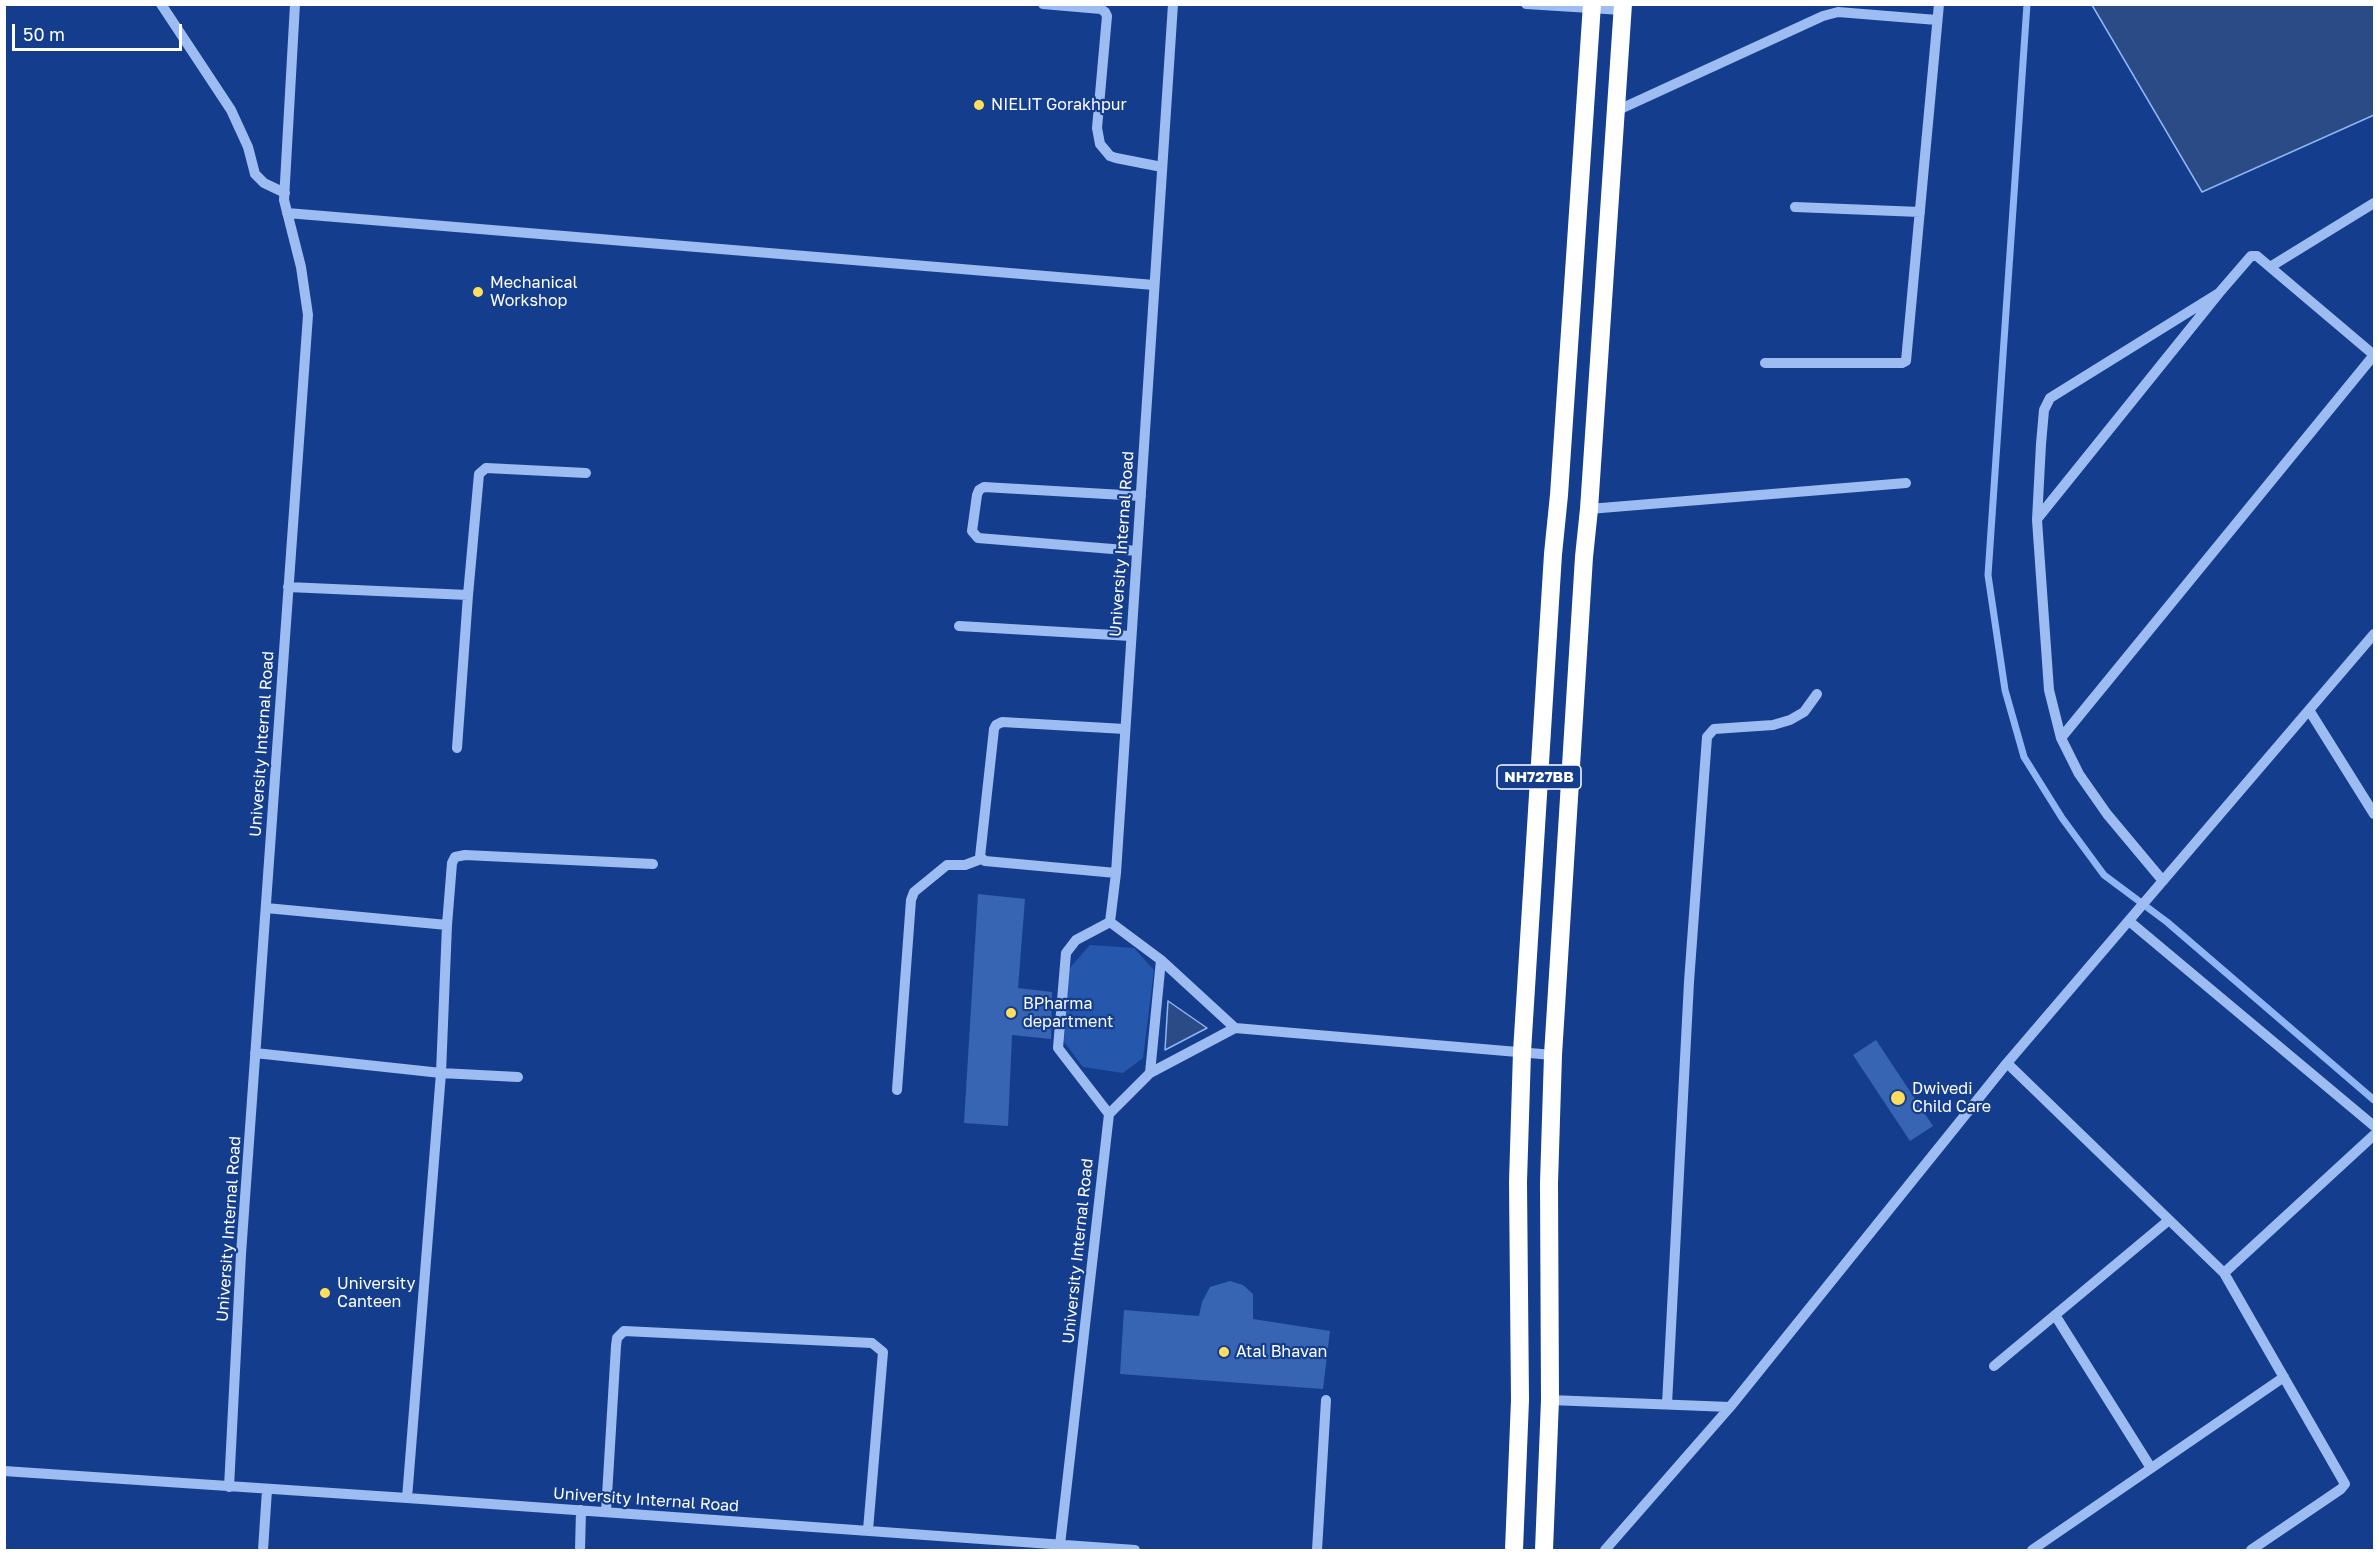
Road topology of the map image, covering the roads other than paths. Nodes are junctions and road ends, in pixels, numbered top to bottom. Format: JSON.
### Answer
{"nodes":[{"id":1,"x":161,"y":4,"type":"edge"},
{"id":2,"x":295,"y":4,"type":"edge"},
{"id":3,"x":1042,"y":4,"type":"edge"},
{"id":4,"x":1173,"y":4,"type":"edge"},
{"id":5,"x":1526,"y":4,"type":"edge"},
{"id":6,"x":1939,"y":4,"type":"edge"},
{"id":7,"x":1592,"y":6,"type":"edge"},
{"id":8,"x":1622,"y":7,"type":"edge"},
{"id":9,"x":1937,"y":20,"type":"junction"},
{"id":10,"x":1616,"y":111,"type":"junction"},
{"id":11,"x":1162,"y":167,"type":"junction"},
{"id":12,"x":285,"y":193,"type":"junction"},
{"id":13,"x":2374,"y":203,"type":"edge"},
{"id":14,"x":1795,"y":207,"type":"dead end"},
{"id":15,"x":1920,"y":212,"type":"junction"},
{"id":16,"x":287,"y":213,"type":"junction"},
{"id":17,"x":2270,"y":267,"type":"junction"},
{"id":18,"x":1154,"y":285,"type":"junction"},
{"id":19,"x":2219,"y":293,"type":"junction"},
{"id":20,"x":2374,"y":355,"type":"edge"},
{"id":21,"x":1765,"y":363,"type":"dead end"},
{"id":22,"x":585,"y":473,"type":"dead end"},
{"id":23,"x":1906,"y":483,"type":"dead end"},
{"id":24,"x":1140,"y":496,"type":"junction"},
{"id":25,"x":1589,"y":508,"type":"junction"},
{"id":26,"x":2037,"y":520,"type":"junction"},
{"id":27,"x":1137,"y":551,"type":"junction"},
{"id":28,"x":288,"y":586,"type":"junction"},
{"id":29,"x":468,"y":594,"type":"junction"},
{"id":30,"x":959,"y":626,"type":"dead end"},
{"id":31,"x":2374,"y":634,"type":"edge"},
{"id":32,"x":1131,"y":636,"type":"junction"},
{"id":33,"x":1817,"y":694,"type":"dead end"},
{"id":34,"x":2309,"y":710,"type":"junction"},
{"id":35,"x":1125,"y":729,"type":"junction"},
{"id":36,"x":2061,"y":738,"type":"junction"},
{"id":37,"x":457,"y":748,"type":"dead end"},
{"id":38,"x":2374,"y":814,"type":"edge"},
{"id":39,"x":981,"y":859,"type":"junction"},
{"id":40,"x":653,"y":864,"type":"dead end"},
{"id":41,"x":1116,"y":873,"type":"junction"},
{"id":42,"x":2163,"y":881,"type":"junction"},
{"id":43,"x":266,"y":908,"type":"junction"},
{"id":44,"x":2131,"y":919,"type":"junction"},
{"id":45,"x":1110,"y":922,"type":"junction"},
{"id":46,"x":447,"y":925,"type":"junction"},
{"id":47,"x":1161,"y":960,"type":"junction"},
{"id":48,"x":1235,"y":1028,"type":"junction"},
{"id":49,"x":1522,"y":1052,"type":"junction"},
{"id":50,"x":255,"y":1053,"type":"junction"},
{"id":51,"x":1553,"y":1055,"type":"junction"},
{"id":52,"x":2007,"y":1063,"type":"junction"},
{"id":53,"x":1150,"y":1073,"type":"junction"},
{"id":54,"x":441,"y":1074,"type":"junction"},
{"id":55,"x":518,"y":1077,"type":"dead end"},
{"id":56,"x":897,"y":1090,"type":"dead end"},
{"id":57,"x":1109,"y":1114,"type":"junction"},
{"id":58,"x":2374,"y":1126,"type":"edge"},
{"id":59,"x":2374,"y":1135,"type":"edge"},
{"id":60,"x":2169,"y":1220,"type":"junction"},
{"id":61,"x":2224,"y":1273,"type":"junction"},
{"id":62,"x":2055,"y":1315,"type":"junction"},
{"id":63,"x":1994,"y":1366,"type":"dead end"},
{"id":64,"x":2284,"y":1377,"type":"junction"},
{"id":65,"x":1326,"y":1400,"type":"dead end"},
{"id":66,"x":1550,"y":1400,"type":"junction"},
{"id":67,"x":1667,"y":1404,"type":"junction"},
{"id":68,"x":1730,"y":1407,"type":"junction"},
{"id":69,"x":2151,"y":1468,"type":"junction"},
{"id":70,"x":4,"y":1471,"type":"edge"},
{"id":71,"x":229,"y":1487,"type":"junction"},
{"id":72,"x":267,"y":1490,"type":"junction"},
{"id":73,"x":407,"y":1498,"type":"junction"},
{"id":74,"x":581,"y":1510,"type":"junction"},
{"id":75,"x":606,"y":1512,"type":"junction"},
{"id":76,"x":868,"y":1530,"type":"junction"},
{"id":77,"x":1060,"y":1545,"type":"junction"},
{"id":78,"x":263,"y":1551,"type":"edge"},
{"id":79,"x":580,"y":1551,"type":"edge"},
{"id":80,"x":1135,"y":1551,"type":"edge"},
{"id":81,"x":1317,"y":1551,"type":"edge"},
{"id":82,"x":1514,"y":1551,"type":"edge"},
{"id":83,"x":1544,"y":1551,"type":"edge"},
{"id":84,"x":1605,"y":1551,"type":"edge"},
{"id":85,"x":2032,"y":1551,"type":"edge"},
{"id":86,"x":2250,"y":1551,"type":"edge"}],
"edges":[{"from":1,"to":12,"type":"street"},
{"from":2,"to":12,"type":"street","name":"University Internal Road"},
{"from":3,"to":11,"type":"street"},
{"from":4,"to":11,"type":"street","name":"University Internal Road"},
{"from":5,"to":7,"type":"street"},
{"from":6,"to":9,"type":"street"},
{"from":7,"to":8,"type":"street"},
{"from":7,"to":49,"type":"highway","number":"NH727BB"},
{"from":8,"to":10,"type":"highway","number":"NH727BB"},
{"from":9,"to":10,"type":"street"},
{"from":9,"to":15,"type":"street"},
{"from":10,"to":25,"type":"highway","number":"NH727BB"},
{"from":11,"to":18,"type":"street","name":"University Internal Road"},
{"from":12,"to":16,"type":"street","name":"University Internal Road"},
{"from":13,"to":17,"type":"street"},
{"from":14,"to":15,"type":"street"},
{"from":15,"to":21,"type":"street"},
{"from":16,"to":18,"type":"street"},
{"from":16,"to":28,"type":"street","name":"University Internal Road"},
{"from":17,"to":19,"type":"street"},
{"from":17,"to":20,"type":"street"},
{"from":18,"to":24,"type":"street","name":"University Internal Road"},
{"from":19,"to":26,"type":"street"},
{"from":19,"to":26,"type":"street"},
{"from":20,"to":36,"type":"street"},
{"from":22,"to":29,"type":"street"},
{"from":23,"to":25,"type":"street"},
{"from":24,"to":27,"type":"street","name":"University Internal Road"},
{"from":24,"to":27,"type":"street"},
{"from":25,"to":51,"type":"highway","number":"NH727BB"},
{"from":26,"to":36,"type":"street"},
{"from":27,"to":32,"type":"street","name":"University Internal Road"},
{"from":28,"to":29,"type":"street"},
{"from":28,"to":43,"type":"street","name":"University Internal Road"},
{"from":29,"to":37,"type":"street"},
{"from":30,"to":32,"type":"street"},
{"from":31,"to":34,"type":"street"},
{"from":32,"to":35,"type":"street","name":"University Internal Road"},
{"from":33,"to":67,"type":"street"},
{"from":34,"to":38,"type":"street"},
{"from":34,"to":42,"type":"street"},
{"from":35,"to":39,"type":"street"},
{"from":35,"to":41,"type":"street","name":"University Internal Road"},
{"from":36,"to":42,"type":"street"},
{"from":39,"to":41,"type":"street"},
{"from":39,"to":56,"type":"street"},
{"from":40,"to":46,"type":"street"},
{"from":41,"to":45,"type":"street","name":"University Internal Road"},
{"from":42,"to":44,"type":"street"},
{"from":43,"to":46,"type":"street"},
{"from":43,"to":50,"type":"street","name":"University Internal Road"},
{"from":44,"to":52,"type":"street"},
{"from":44,"to":58,"type":"street"},
{"from":45,"to":47,"type":"street"},
{"from":45,"to":57,"type":"street"},
{"from":46,"to":54,"type":"street"},
{"from":47,"to":48,"type":"street"},
{"from":47,"to":53,"type":"street"},
{"from":48,"to":49,"type":"street"},
{"from":48,"to":53,"type":"street"},
{"from":49,"to":51,"type":"street"},
{"from":49,"to":82,"type":"highway","number":"NH727BB"},
{"from":50,"to":54,"type":"street"},
{"from":50,"to":71,"type":"street","name":"University Internal Road"},
{"from":51,"to":66,"type":"highway","number":"NH727BB"},
{"from":52,"to":60,"type":"street"},
{"from":52,"to":68,"type":"street"},
{"from":53,"to":57,"type":"street"},
{"from":54,"to":55,"type":"street"},
{"from":54,"to":73,"type":"street"},
{"from":57,"to":77,"type":"street","name":"University Internal Road"},
{"from":59,"to":61,"type":"street"},
{"from":60,"to":61,"type":"street"},
{"from":60,"to":62,"type":"street"},
{"from":61,"to":64,"type":"street"},
{"from":62,"to":63,"type":"street"},
{"from":62,"to":69,"type":"street"},
{"from":64,"to":69,"type":"street"},
{"from":64,"to":86,"type":"street"},
{"from":65,"to":81,"type":"street"},
{"from":66,"to":67,"type":"street"},
{"from":66,"to":83,"type":"highway","number":"NH727BB"},
{"from":67,"to":68,"type":"street"},
{"from":68,"to":84,"type":"street"},
{"from":69,"to":85,"type":"street"},
{"from":70,"to":71,"type":"street","name":"University Internal Road"},
{"from":71,"to":72,"type":"street","name":"University Internal Road"},
{"from":72,"to":73,"type":"street","name":"University Internal Road"},
{"from":72,"to":78,"type":"street"},
{"from":73,"to":74,"type":"street","name":"University Internal Road"},
{"from":74,"to":75,"type":"street","name":"University Internal Road"},
{"from":74,"to":79,"type":"street"},
{"from":75,"to":76,"type":"street","name":"University Internal Road"},
{"from":75,"to":76,"type":"street"},
{"from":76,"to":77,"type":"street","name":"University Internal Road"},
{"from":77,"to":80,"type":"street","name":"University Internal Road"}]}
